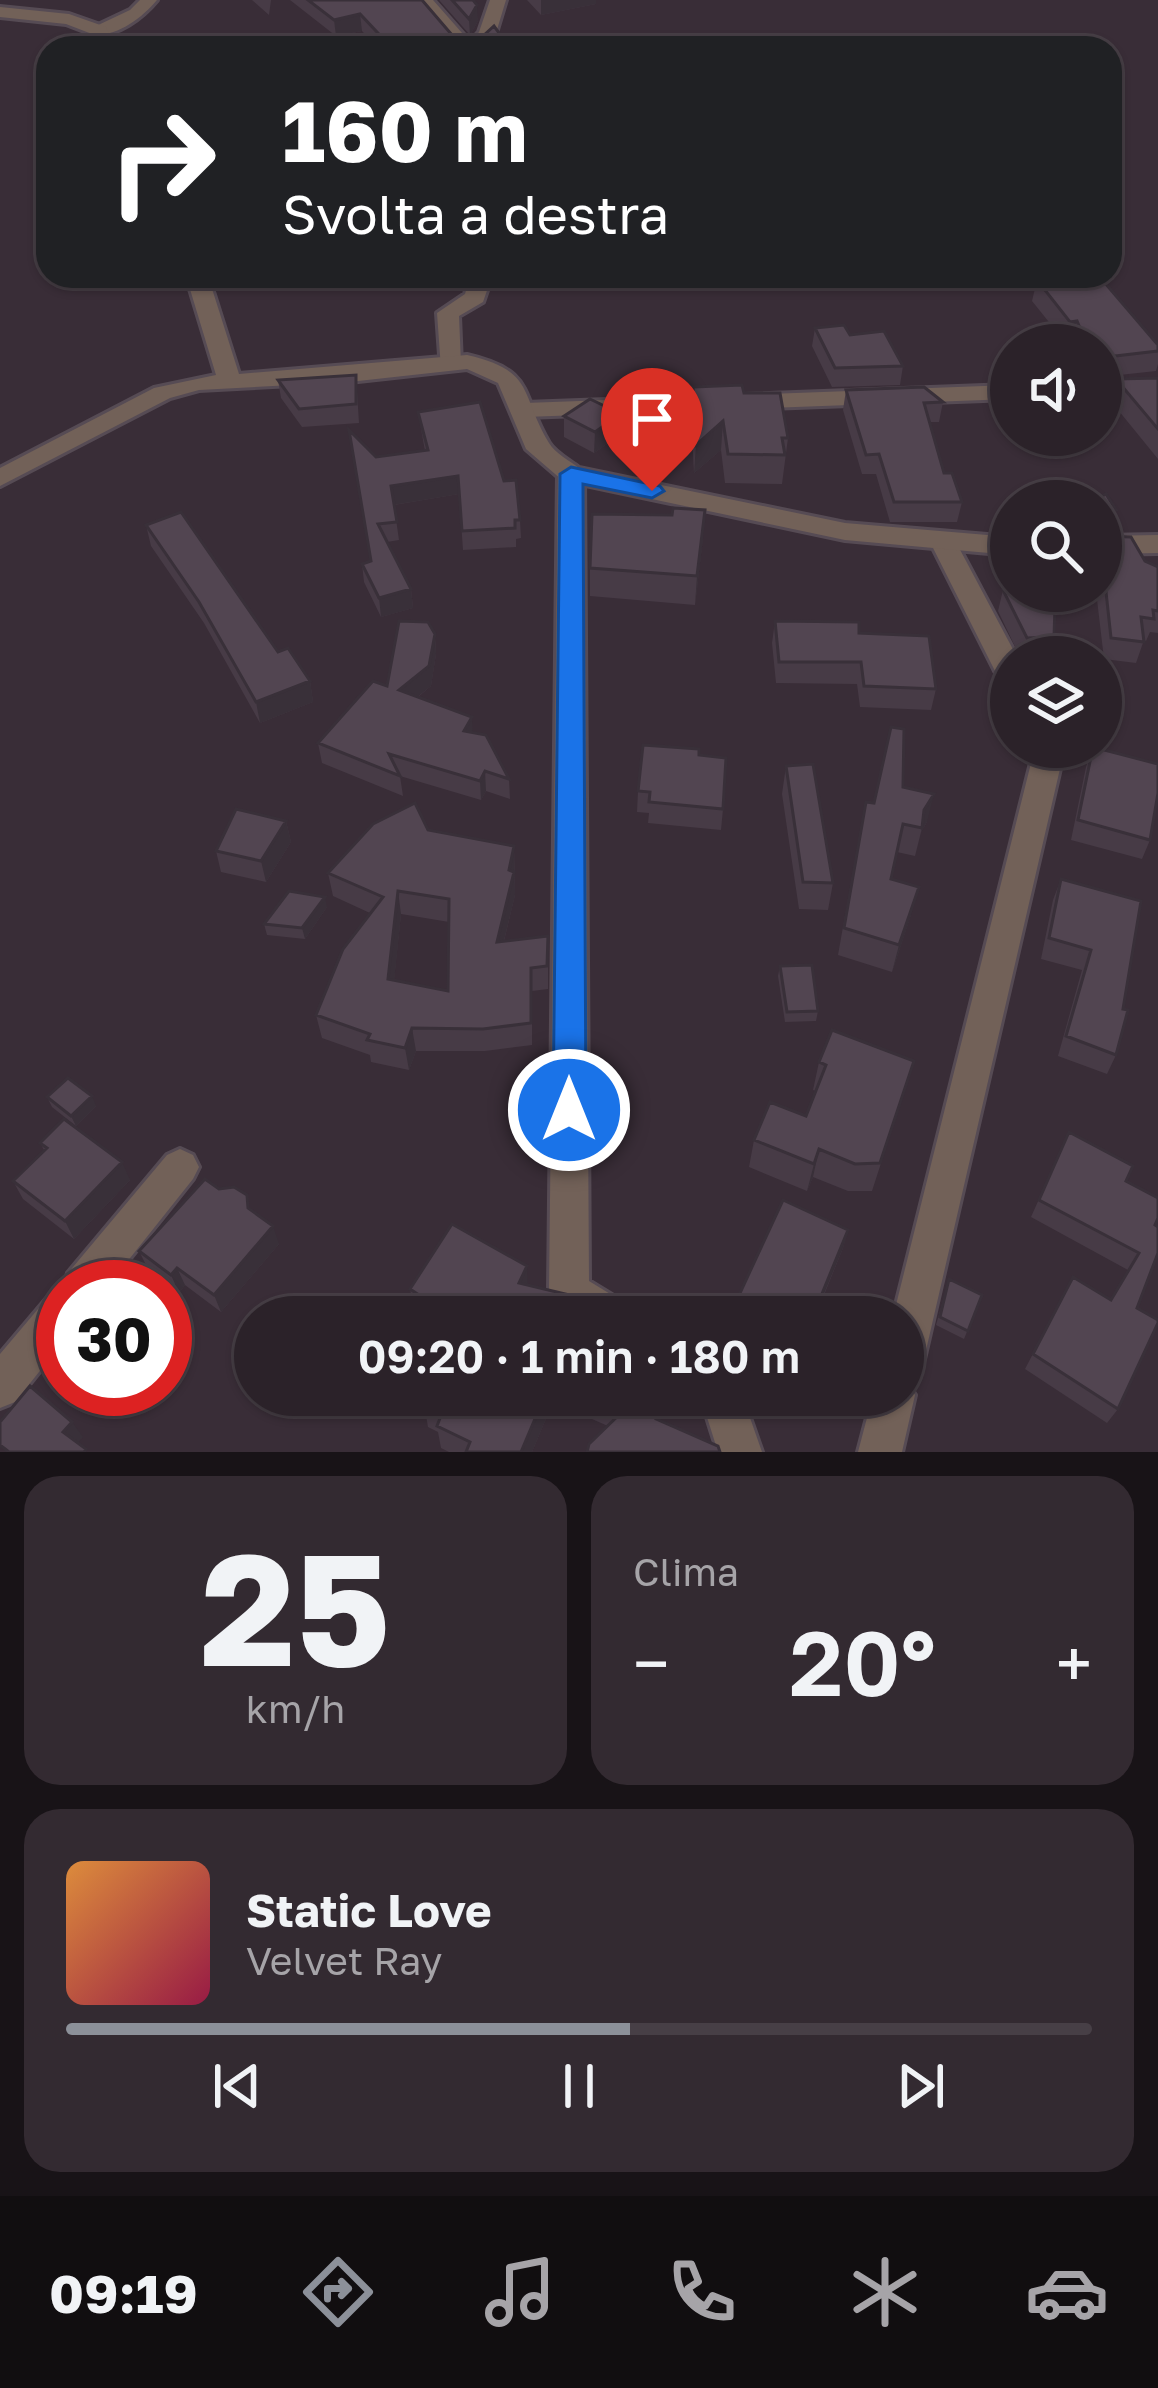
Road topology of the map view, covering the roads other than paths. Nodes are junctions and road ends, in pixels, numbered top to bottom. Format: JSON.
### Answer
{"nodes":[{"id":1,"x":149,"y":0,"type":"edge"},
{"id":2,"x":424,"y":0,"type":"edge"},
{"id":3,"x":498,"y":0,"type":"edge"},
{"id":4,"x":0,"y":12,"type":"edge"},
{"id":5,"x":97,"y":36,"type":"edge"},
{"id":6,"x":108,"y":36,"type":"edge"},
{"id":7,"x":455,"y":36,"type":"edge"},
{"id":8,"x":484,"y":36,"type":"edge"},
{"id":9,"x":201,"y":288,"type":"edge"},
{"id":10,"x":478,"y":288,"type":"edge"},
{"id":11,"x":449,"y":364,"type":"junction"},
{"id":12,"x":229,"y":380,"type":"junction"},
{"id":13,"x":1158,"y":387,"type":"edge"},
{"id":14,"x":1122,"y":388,"type":"edge"},
{"id":15,"x":990,"y":393,"type":"edge"},
{"id":16,"x":525,"y":410,"type":"junction"},
{"id":17,"x":571,"y":474,"type":"junction"},
{"id":18,"x":0,"y":478,"type":"edge"},
{"id":19,"x":944,"y":544,"type":"junction"},
{"id":20,"x":1158,"y":544,"type":"edge"},
{"id":21,"x":990,"y":545,"type":"edge"},
{"id":22,"x":1122,"y":545,"type":"edge"},
{"id":23,"x":992,"y":636,"type":"edge"},
{"id":24,"x":1045,"y":768,"type":"edge"},
{"id":25,"x":180,"y":1168,"type":"dead end"},
{"id":26,"x":104,"y":1260,"type":"edge"},
{"id":27,"x":577,"y":1296,"type":"edge"},
{"id":28,"x":918,"y":1296,"type":"edge"},
{"id":29,"x":36,"y":1343,"type":"edge"},
{"id":30,"x":0,"y":1387,"type":"edge"},
{"id":31,"x":728,"y":1416,"type":"edge"},
{"id":32,"x":889,"y":1416,"type":"edge"},
{"id":33,"x":740,"y":1452,"type":"edge"},
{"id":34,"x":880,"y":1452,"type":"edge"}],
"edges":[{"from":1,"to":6,"type":"street"},
{"from":2,"to":7,"type":"street"},
{"from":3,"to":8,"type":"street"},
{"from":4,"to":5,"type":"street"},
{"from":9,"to":12,"type":"street"},
{"from":10,"to":11,"type":"street"},
{"from":11,"to":12,"type":"street"},
{"from":11,"to":16,"type":"street"},
{"from":12,"to":18,"type":"street"},
{"from":13,"to":14,"type":"street"},
{"from":15,"to":16,"type":"street"},
{"from":16,"to":17,"type":"street"},
{"from":17,"to":19,"type":"street"},
{"from":17,"to":27,"type":"street"},
{"from":19,"to":21,"type":"street"},
{"from":19,"to":23,"type":"street"},
{"from":20,"to":22,"type":"street"},
{"from":24,"to":28,"type":"street"},
{"from":25,"to":26,"type":"street"},
{"from":29,"to":30,"type":"street"},
{"from":31,"to":33,"type":"street"},
{"from":32,"to":34,"type":"street"}]}
